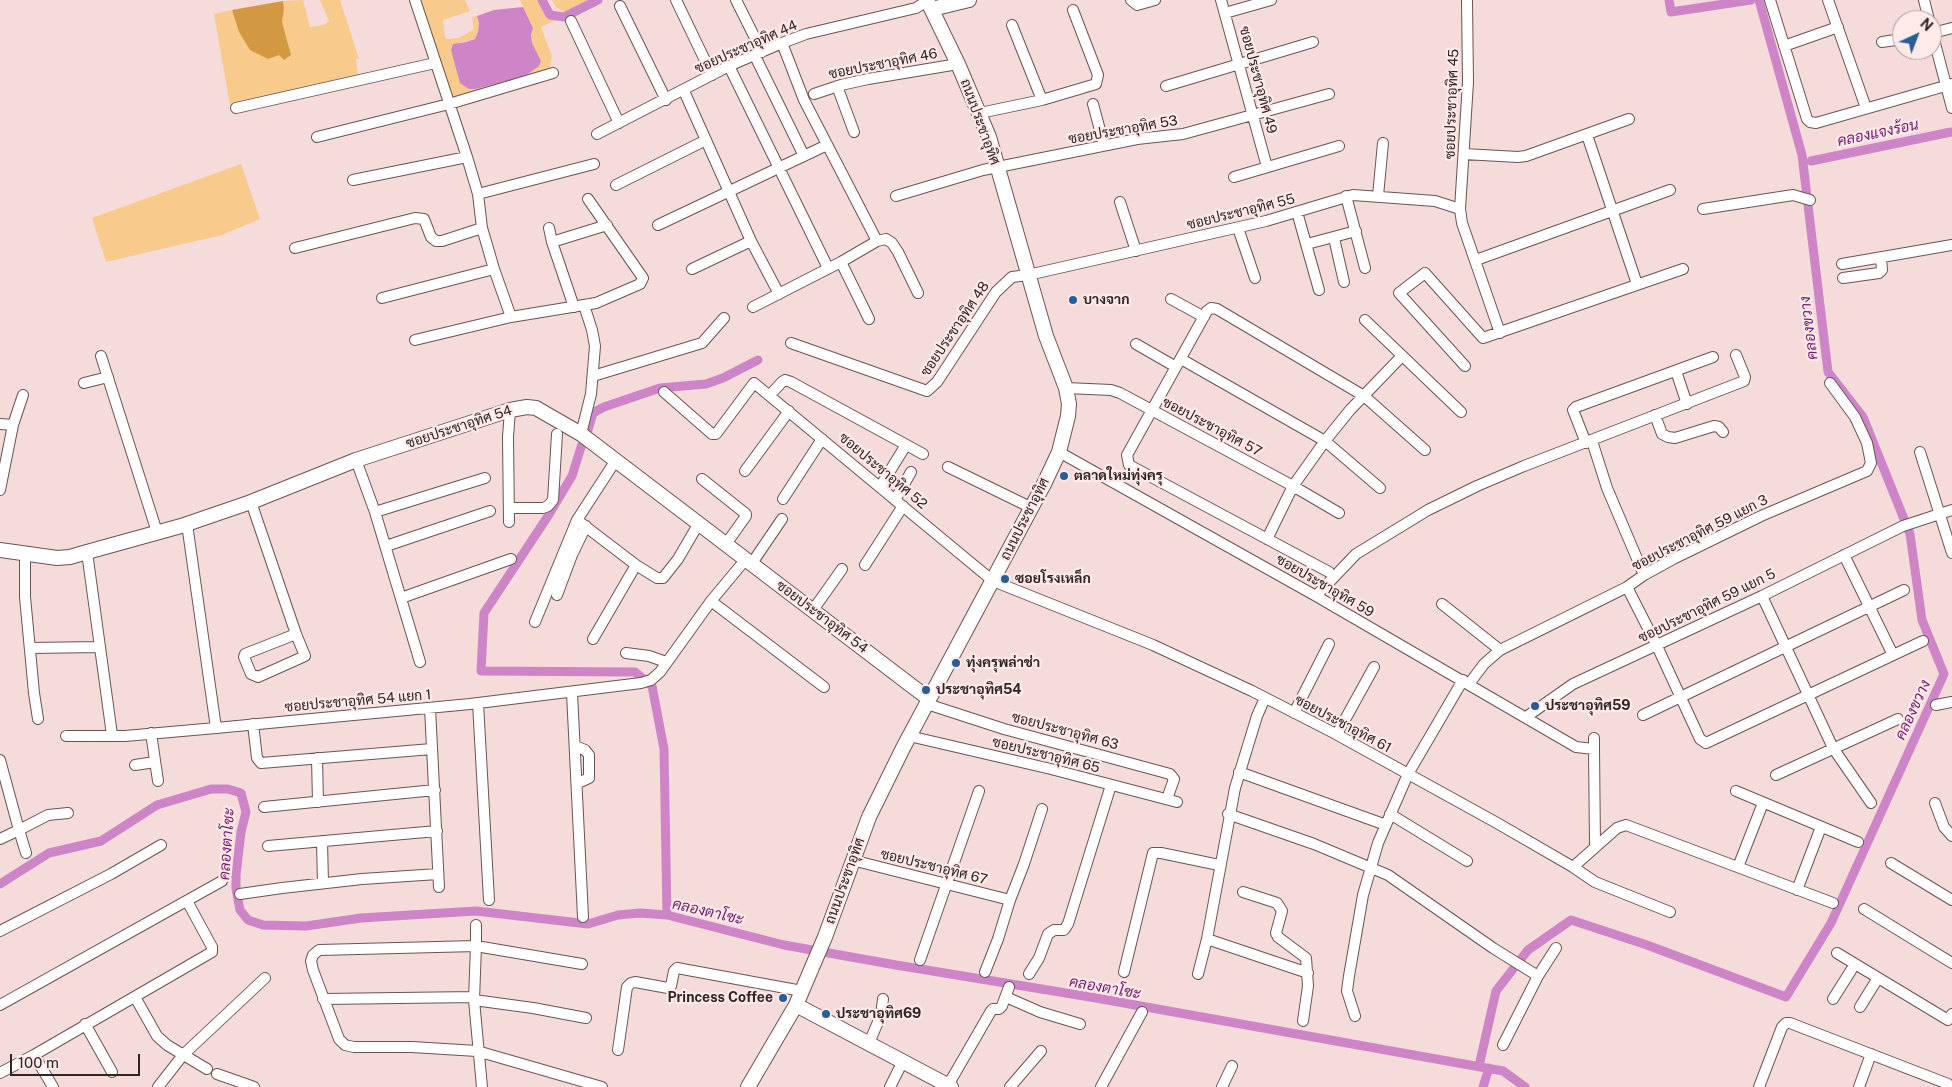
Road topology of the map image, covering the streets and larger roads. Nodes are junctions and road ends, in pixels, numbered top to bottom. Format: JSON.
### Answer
{"nodes":[{"id":1,"x":415,"y":0,"type":"edge"},
{"id":2,"x":676,"y":0,"type":"edge"},
{"id":3,"x":736,"y":0,"type":"edge"},
{"id":4,"x":969,"y":0,"type":"edge"},
{"id":5,"x":1131,"y":0,"type":"edge"},
{"id":6,"x":1155,"y":0,"type":"edge"},
{"id":7,"x":1221,"y":0,"type":"edge"},
{"id":8,"x":1271,"y":0,"type":"edge"},
{"id":9,"x":1467,"y":0,"type":"edge"},
{"id":10,"x":1770,"y":0,"type":"edge"},
{"id":11,"x":1828,"y":0,"type":"edge"},
{"id":12,"x":926,"y":4,"type":"edge"},
{"id":13,"x":620,"y":6,"type":"dead end"},
{"id":14,"x":1073,"y":10,"type":"dead end"},
{"id":15,"x":1225,"y":13,"type":"junction"},
{"id":16,"x":571,"y":21,"type":"dead end"},
{"id":17,"x":1012,"y":25,"type":"dead end"},
{"id":18,"x":1838,"y":27,"type":"junction"},
{"id":19,"x":1892,"y":40,"type":"edge"},
{"id":20,"x":1313,"y":42,"type":"dead end"},
{"id":21,"x":1882,"y":42,"type":"dead end"},
{"id":22,"x":782,"y":43,"type":"junction"},
{"id":23,"x":1784,"y":46,"type":"junction"},
{"id":24,"x":759,"y":54,"type":"junction"},
{"id":25,"x":1941,"y":60,"type":"edge"},
{"id":26,"x":435,"y":63,"type":"junction"},
{"id":27,"x":958,"y":64,"type":"junction"},
{"id":28,"x":1240,"y":64,"type":"junction"},
{"id":29,"x":729,"y":66,"type":"junction"},
{"id":30,"x":553,"y":73,"type":"dead end"},
{"id":31,"x":712,"y":75,"type":"junction"},
{"id":32,"x":1949,"y":84,"type":"edge"},
{"id":33,"x":837,"y":86,"type":"junction"},
{"id":34,"x":1166,"y":86,"type":"dead end"},
{"id":35,"x":684,"y":91,"type":"junction"},
{"id":36,"x":814,"y":94,"type":"dead end"},
{"id":37,"x":1330,"y":94,"type":"dead end"},
{"id":38,"x":666,"y":100,"type":"junction"},
{"id":39,"x":1042,"y":100,"type":"junction"},
{"id":40,"x":449,"y":104,"type":"junction"},
{"id":41,"x":1093,"y":104,"type":"dead end"},
{"id":42,"x":236,"y":108,"type":"dead end"},
{"id":43,"x":1866,"y":108,"type":"junction"},
{"id":44,"x":1952,"y":108,"type":"edge"},
{"id":45,"x":980,"y":113,"type":"junction"},
{"id":46,"x":1253,"y":116,"type":"junction"},
{"id":47,"x":1629,"y":119,"type":"dead end"},
{"id":48,"x":619,"y":123,"type":"junction"},
{"id":49,"x":854,"y":132,"type":"dead end"},
{"id":50,"x":597,"y":134,"type":"dead end"},
{"id":51,"x":1587,"y":135,"type":"junction"},
{"id":52,"x":317,"y":137,"type":"dead end"},
{"id":53,"x":706,"y":140,"type":"junction"},
{"id":54,"x":1383,"y":142,"type":"dead end"},
{"id":55,"x":827,"y":145,"type":"junction"},
{"id":56,"x":1104,"y":145,"type":"junction"},
{"id":57,"x":1339,"y":146,"type":"dead end"},
{"id":58,"x":1464,"y":154,"type":"junction"},
{"id":59,"x":467,"y":156,"type":"junction"},
{"id":60,"x":804,"y":156,"type":"junction"},
{"id":61,"x":594,"y":164,"type":"dead end"},
{"id":62,"x":778,"y":167,"type":"junction"},
{"id":63,"x":1268,"y":167,"type":"junction"},
{"id":64,"x":998,"y":168,"type":"junction"},
{"id":65,"x":1234,"y":177,"type":"dead end"},
{"id":66,"x":353,"y":180,"type":"dead end"},
{"id":67,"x":616,"y":185,"type":"dead end"},
{"id":68,"x":1670,"y":190,"type":"dead end"},
{"id":69,"x":729,"y":192,"type":"junction"},
{"id":70,"x":478,"y":194,"type":"junction"},
{"id":71,"x":896,"y":196,"type":"dead end"},
{"id":72,"x":1346,"y":196,"type":"junction"},
{"id":73,"x":1378,"y":196,"type":"junction"},
{"id":74,"x":588,"y":198,"type":"dead end"},
{"id":75,"x":1808,"y":199,"type":"dead end"},
{"id":76,"x":1120,"y":202,"type":"dead end"},
{"id":77,"x":1460,"y":209,"type":"junction"},
{"id":78,"x":1703,"y":209,"type":"dead end"},
{"id":79,"x":1612,"y":210,"type":"junction"},
{"id":80,"x":1297,"y":212,"type":"junction"},
{"id":81,"x":606,"y":225,"type":"junction"},
{"id":82,"x":658,"y":225,"type":"dead end"},
{"id":83,"x":482,"y":228,"type":"junction"},
{"id":84,"x":549,"y":228,"type":"dead end"},
{"id":85,"x":1238,"y":228,"type":"junction"},
{"id":86,"x":1356,"y":231,"type":"junction"},
{"id":87,"x":1334,"y":238,"type":"junction"},
{"id":88,"x":751,"y":241,"type":"junction"},
{"id":89,"x":877,"y":241,"type":"junction"},
{"id":90,"x":552,"y":242,"type":"junction"},
{"id":91,"x":1307,"y":244,"type":"junction"},
{"id":92,"x":1952,"y":245,"type":"edge"},
{"id":93,"x":295,"y":248,"type":"dead end"},
{"id":94,"x":1136,"y":251,"type":"junction"},
{"id":95,"x":1882,"y":258,"type":"junction"},
{"id":96,"x":1476,"y":260,"type":"junction"},
{"id":97,"x":841,"y":262,"type":"junction"},
{"id":98,"x":1842,"y":264,"type":"dead end"},
{"id":99,"x":828,"y":268,"type":"junction"},
{"id":100,"x":1365,"y":268,"type":"dead end"},
{"id":101,"x":494,"y":269,"type":"junction"},
{"id":102,"x":692,"y":269,"type":"dead end"},
{"id":103,"x":1683,"y":269,"type":"dead end"},
{"id":104,"x":1028,"y":276,"type":"junction"},
{"id":105,"x":1255,"y":278,"type":"dead end"},
{"id":106,"x":1844,"y":278,"type":"dead end"},
{"id":107,"x":1344,"y":282,"type":"dead end"},
{"id":108,"x":1637,"y":284,"type":"junction"},
{"id":109,"x":1319,"y":290,"type":"dead end"},
{"id":110,"x":918,"y":293,"type":"dead end"},
{"id":111,"x":779,"y":294,"type":"junction"},
{"id":112,"x":382,"y":298,"type":"dead end"},
{"id":113,"x":1171,"y":298,"type":"dead end"},
{"id":114,"x":579,"y":306,"type":"junction"},
{"id":115,"x":753,"y":307,"type":"dead end"},
{"id":116,"x":511,"y":317,"type":"junction"},
{"id":117,"x":1204,"y":317,"type":"junction"},
{"id":118,"x":724,"y":318,"type":"dead end"},
{"id":119,"x":868,"y":319,"type":"dead end"},
{"id":120,"x":1365,"y":320,"type":"dead end"},
{"id":121,"x":1500,"y":333,"type":"junction"},
{"id":122,"x":415,"y":340,"type":"dead end"},
{"id":123,"x":790,"y":343,"type":"dead end"},
{"id":124,"x":1136,"y":344,"type":"dead end"},
{"id":125,"x":1736,"y":355,"type":"dead end"},
{"id":126,"x":101,"y":356,"type":"dead end"},
{"id":127,"x":1401,"y":357,"type":"junction"},
{"id":128,"x":1713,"y":357,"type":"dead end"},
{"id":129,"x":1179,"y":363,"type":"junction"},
{"id":130,"x":1465,"y":366,"type":"dead end"},
{"id":131,"x":1676,"y":371,"type":"junction"},
{"id":132,"x":593,"y":376,"type":"junction"},
{"id":133,"x":108,"y":377,"type":"junction"},
{"id":134,"x":84,"y":382,"type":"dead end"},
{"id":135,"x":1830,"y":383,"type":"dead end"},
{"id":136,"x":1066,"y":388,"type":"junction"},
{"id":137,"x":664,"y":392,"type":"dead end"},
{"id":138,"x":770,"y":395,"type":"junction"},
{"id":139,"x":23,"y":396,"type":"dead end"},
{"id":140,"x":1364,"y":396,"type":"junction"},
{"id":141,"x":1687,"y":404,"type":"junction"},
{"id":142,"x":510,"y":410,"type":"junction"},
{"id":143,"x":1152,"y":410,"type":"junction"},
{"id":144,"x":789,"y":411,"type":"junction"},
{"id":145,"x":1460,"y":412,"type":"dead end"},
{"id":146,"x":1654,"y":416,"type":"junction"},
{"id":147,"x":0,"y":424,"type":"edge"},
{"id":148,"x":14,"y":425,"type":"junction"},
{"id":149,"x":1723,"y":432,"type":"dead end"},
{"id":150,"x":557,"y":434,"type":"dead end"},
{"id":151,"x":581,"y":434,"type":"junction"},
{"id":152,"x":822,"y":439,"type":"junction"},
{"id":153,"x":1325,"y":441,"type":"junction"},
{"id":154,"x":1589,"y":442,"type":"junction"},
{"id":155,"x":906,"y":445,"type":"junction"},
{"id":156,"x":1424,"y":450,"type":"dead end"},
{"id":157,"x":1059,"y":452,"type":"junction"},
{"id":158,"x":1920,"y":452,"type":"dead end"},
{"id":159,"x":923,"y":454,"type":"dead end"},
{"id":160,"x":356,"y":460,"type":"junction"},
{"id":161,"x":616,"y":460,"type":"junction"},
{"id":162,"x":948,"y":467,"type":"dead end"},
{"id":163,"x":745,"y":471,"type":"dead end"},
{"id":164,"x":911,"y":472,"type":"dead end"},
{"id":165,"x":485,"y":478,"type":"dead end"},
{"id":166,"x":702,"y":479,"type":"dead end"},
{"id":167,"x":1,"y":485,"type":"edge"},
{"id":168,"x":880,"y":486,"type":"junction"},
{"id":169,"x":1293,"y":486,"type":"junction"},
{"id":170,"x":1380,"y":488,"type":"dead end"},
{"id":171,"x":783,"y":499,"type":"dead end"},
{"id":172,"x":251,"y":502,"type":"junction"},
{"id":173,"x":899,"y":503,"type":"junction"},
{"id":174,"x":509,"y":508,"type":"junction"},
{"id":175,"x":1032,"y":508,"type":"junction"},
{"id":176,"x":1952,"y":510,"type":"edge"},
{"id":177,"x":490,"y":511,"type":"dead end"},
{"id":178,"x":375,"y":512,"type":"junction"},
{"id":179,"x":1339,"y":513,"type":"dead end"},
{"id":180,"x":1939,"y":514,"type":"junction"},
{"id":181,"x":782,"y":519,"type":"dead end"},
{"id":182,"x":577,"y":520,"type":"junction"},
{"id":183,"x":509,"y":522,"type":"dead end"},
{"id":184,"x":699,"y":523,"type":"junction"},
{"id":185,"x":187,"y":524,"type":"junction"},
{"id":186,"x":586,"y":526,"type":"junction"},
{"id":187,"x":157,"y":532,"type":"junction"},
{"id":188,"x":1267,"y":539,"type":"junction"},
{"id":189,"x":726,"y":544,"type":"junction"},
{"id":190,"x":386,"y":546,"type":"junction"},
{"id":191,"x":0,"y":550,"type":"edge"},
{"id":192,"x":87,"y":552,"type":"junction"},
{"id":193,"x":1952,"y":552,"type":"edge"},
{"id":194,"x":25,"y":553,"type":"junction"},
{"id":195,"x":1844,"y":555,"type":"junction"},
{"id":196,"x":511,"y":559,"type":"dead end"},
{"id":197,"x":749,"y":561,"type":"junction"},
{"id":198,"x":636,"y":565,"type":"junction"},
{"id":199,"x":865,"y":565,"type":"dead end"},
{"id":200,"x":842,"y":569,"type":"dead end"},
{"id":201,"x":1329,"y":572,"type":"dead end"},
{"id":202,"x":1644,"y":575,"type":"junction"},
{"id":203,"x":993,"y":581,"type":"junction"},
{"id":204,"x":1626,"y":587,"type":"junction"},
{"id":205,"x":1904,"y":590,"type":"dead end"},
{"id":206,"x":556,"y":594,"type":"dead end"},
{"id":207,"x":1316,"y":596,"type":"junction"},
{"id":208,"x":1762,"y":596,"type":"junction"},
{"id":209,"x":401,"y":598,"type":"junction"},
{"id":210,"x":711,"y":601,"type":"junction"},
{"id":211,"x":1442,"y":604,"type":"dead end"},
{"id":212,"x":1869,"y":607,"type":"junction"},
{"id":213,"x":813,"y":610,"type":"junction"},
{"id":214,"x":535,"y":622,"type":"dead end"},
{"id":215,"x":296,"y":634,"type":"junction"},
{"id":216,"x":593,"y":639,"type":"dead end"},
{"id":217,"x":1923,"y":641,"type":"dead end"},
{"id":218,"x":1329,"y":644,"type":"dead end"},
{"id":219,"x":1657,"y":646,"type":"junction"},
{"id":220,"x":100,"y":647,"type":"junction"},
{"id":221,"x":30,"y":648,"type":"junction"},
{"id":222,"x":1786,"y":648,"type":"junction"},
{"id":223,"x":1500,"y":650,"type":"junction"},
{"id":224,"x":626,"y":652,"type":"dead end"},
{"id":225,"x":1893,"y":655,"type":"junction"},
{"id":226,"x":420,"y":662,"type":"dead end"},
{"id":227,"x":666,"y":662,"type":"junction"},
{"id":228,"x":1374,"y":667,"type":"dead end"},
{"id":229,"x":1466,"y":682,"type":"junction"},
{"id":230,"x":824,"y":688,"type":"dead end"},
{"id":231,"x":572,"y":693,"type":"junction"},
{"id":232,"x":1808,"y":695,"type":"junction"},
{"id":233,"x":1680,"y":696,"type":"junction"},
{"id":234,"x":1265,"y":698,"type":"junction"},
{"id":235,"x":928,"y":701,"type":"junction"},
{"id":236,"x":1952,"y":702,"type":"edge"},
{"id":237,"x":478,"y":703,"type":"junction"},
{"id":238,"x":1936,"y":705,"type":"dead end"},
{"id":239,"x":430,"y":708,"type":"junction"},
{"id":240,"x":1294,"y":713,"type":"junction"},
{"id":241,"x":1643,"y":715,"type":"dead end"},
{"id":242,"x":1526,"y":717,"type":"junction"},
{"id":243,"x":38,"y":718,"type":"dead end"},
{"id":244,"x":1898,"y":719,"type":"dead end"},
{"id":245,"x":253,"y":724,"type":"junction"},
{"id":246,"x":216,"y":728,"type":"junction"},
{"id":247,"x":151,"y":733,"type":"junction"},
{"id":248,"x":1337,"y":734,"type":"junction"},
{"id":249,"x":112,"y":735,"type":"junction"},
{"id":250,"x":66,"y":736,"type":"dead end"},
{"id":251,"x":909,"y":736,"type":"junction"},
{"id":252,"x":1594,"y":738,"type":"dead end"},
{"id":253,"x":1833,"y":748,"type":"junction"},
{"id":254,"x":432,"y":749,"type":"junction"},
{"id":255,"x":1594,"y":750,"type":"junction"},
{"id":256,"x":317,"y":758,"type":"junction"},
{"id":257,"x":0,"y":760,"type":"edge"},
{"id":258,"x":155,"y":762,"type":"junction"},
{"id":259,"x":135,"y":765,"type":"dead end"},
{"id":260,"x":1239,"y":772,"type":"junction"},
{"id":261,"x":1408,"y":774,"type":"junction"},
{"id":262,"x":1776,"y":775,"type":"dead end"},
{"id":263,"x":158,"y":781,"type":"dead end"},
{"id":264,"x":1111,"y":786,"type":"junction"},
{"id":265,"x":435,"y":790,"type":"junction"},
{"id":266,"x":979,"y":791,"type":"dead end"},
{"id":267,"x":1736,"y":791,"type":"dead end"},
{"id":268,"x":1172,"y":801,"type":"joint"},
{"id":269,"x":318,"y":802,"type":"junction"},
{"id":270,"x":1763,"y":803,"type":"junction"},
{"id":271,"x":1871,"y":803,"type":"dead end"},
{"id":272,"x":1935,"y":803,"type":"dead end"},
{"id":273,"x":264,"y":807,"type":"dead end"},
{"id":274,"x":1042,"y":809,"type":"dead end"},
{"id":275,"x":68,"y":813,"type":"dead end"},
{"id":276,"x":1228,"y":814,"type":"junction"},
{"id":277,"x":1390,"y":814,"type":"junction"},
{"id":278,"x":1386,"y":825,"type":"junction"},
{"id":279,"x":1821,"y":827,"type":"junction"},
{"id":280,"x":18,"y":830,"type":"junction"},
{"id":281,"x":437,"y":831,"type":"junction"},
{"id":282,"x":1952,"y":836,"type":"edge"},
{"id":283,"x":0,"y":839,"type":"edge"},
{"id":284,"x":322,"y":841,"type":"junction"},
{"id":285,"x":1858,"y":842,"type":"dead end"},
{"id":286,"x":1595,"y":845,"type":"junction"},
{"id":287,"x":161,"y":846,"type":"dead end"},
{"id":288,"x":268,"y":846,"type":"dead end"},
{"id":289,"x":26,"y":853,"type":"dead end"},
{"id":290,"x":852,"y":860,"type":"junction"},
{"id":291,"x":1467,"y":862,"type":"dead end"},
{"id":292,"x":1891,"y":863,"type":"dead end"},
{"id":293,"x":1219,"y":865,"type":"junction"},
{"id":294,"x":1371,"y":867,"type":"junction"},
{"id":295,"x":1573,"y":867,"type":"junction"},
{"id":296,"x":1738,"y":867,"type":"junction"},
{"id":297,"x":438,"y":874,"type":"junction"},
{"id":298,"x":222,"y":881,"type":"dead end"},
{"id":299,"x":323,"y":883,"type":"junction"},
{"id":300,"x":945,"y":885,"type":"junction"},
{"id":301,"x":439,"y":887,"type":"dead end"},
{"id":302,"x":1797,"y":890,"type":"junction"},
{"id":303,"x":1243,"y":892,"type":"dead end"},
{"id":304,"x":240,"y":894,"type":"dead end"},
{"id":305,"x":490,"y":900,"type":"dead end"},
{"id":306,"x":1010,"y":900,"type":"junction"},
{"id":307,"x":1952,"y":900,"type":"edge"},
{"id":308,"x":187,"y":901,"type":"junction"},
{"id":309,"x":1832,"y":904,"type":"dead end"},
{"id":310,"x":1864,"y":908,"type":"dead end"},
{"id":311,"x":1670,"y":912,"type":"dead end"},
{"id":312,"x":583,"y":917,"type":"dead end"},
{"id":313,"x":476,"y":925,"type":"dead end"},
{"id":314,"x":0,"y":931,"type":"edge"},
{"id":315,"x":1207,"y":939,"type":"junction"},
{"id":316,"x":476,"y":946,"type":"junction"},
{"id":317,"x":1556,"y":948,"type":"dead end"},
{"id":318,"x":1837,"y":953,"type":"dead end"},
{"id":319,"x":920,"y":960,"type":"dead end"},
{"id":320,"x":1952,"y":962,"type":"edge"},
{"id":321,"x":582,"y":964,"type":"dead end"},
{"id":322,"x":1855,"y":964,"type":"junction"},
{"id":323,"x":985,"y":972,"type":"dead end"},
{"id":324,"x":1124,"y":972,"type":"dead end"},
{"id":325,"x":1308,"y":973,"type":"junction"},
{"id":326,"x":1029,"y":974,"type":"dead end"},
{"id":327,"x":1198,"y":974,"type":"dead end"},
{"id":328,"x":1538,"y":976,"type":"junction"},
{"id":329,"x":265,"y":978,"type":"dead end"},
{"id":330,"x":1878,"y":978,"type":"junction"},
{"id":331,"x":802,"y":991,"type":"junction"},
{"id":332,"x":135,"y":997,"type":"junction"},
{"id":333,"x":323,"y":999,"type":"junction"},
{"id":334,"x":474,"y":999,"type":"junction"},
{"id":335,"x":1833,"y":999,"type":"dead end"},
{"id":336,"x":883,"y":1000,"type":"dead end"},
{"id":337,"x":0,"y":1005,"type":"edge"},
{"id":338,"x":796,"y":1005,"type":"junction"},
{"id":339,"x":1860,"y":1007,"type":"dead end"},
{"id":340,"x":1142,"y":1012,"type":"dead end"},
{"id":341,"x":1952,"y":1014,"type":"edge"},
{"id":342,"x":1355,"y":1016,"type":"dead end"},
{"id":343,"x":586,"y":1018,"type":"dead end"},
{"id":344,"x":1303,"y":1021,"type":"dead end"},
{"id":345,"x":85,"y":1024,"type":"junction"},
{"id":346,"x":1080,"y":1024,"type":"dead end"},
{"id":347,"x":869,"y":1043,"type":"junction"},
{"id":348,"x":1503,"y":1045,"type":"dead end"},
{"id":349,"x":618,"y":1050,"type":"dead end"},
{"id":350,"x":477,"y":1051,"type":"junction"},
{"id":351,"x":1041,"y":1051,"type":"dead end"},
{"id":352,"x":1871,"y":1054,"type":"junction"},
{"id":353,"x":183,"y":1055,"type":"junction"},
{"id":354,"x":34,"y":1056,"type":"junction"},
{"id":355,"x":903,"y":1061,"type":"junction"},
{"id":356,"x":1232,"y":1066,"type":"dead end"},
{"id":357,"x":112,"y":1072,"type":"dead end"},
{"id":358,"x":0,"y":1073,"type":"edge"},
{"id":359,"x":1948,"y":1084,"type":"dead end"},
{"id":360,"x":753,"y":1085,"type":"edge"},
{"id":361,"x":949,"y":1086,"type":"edge"},
{"id":362,"x":53,"y":1087,"type":"edge"},
{"id":363,"x":158,"y":1087,"type":"edge"},
{"id":364,"x":254,"y":1087,"type":"edge"},
{"id":365,"x":482,"y":1087,"type":"edge"},
{"id":366,"x":602,"y":1087,"type":"edge"},
{"id":367,"x":890,"y":1087,"type":"edge"},
{"id":368,"x":1010,"y":1087,"type":"edge"},
{"id":369,"x":1101,"y":1087,"type":"edge"},
{"id":370,"x":1222,"y":1087,"type":"edge"},
{"id":371,"x":1759,"y":1087,"type":"edge"},
{"id":372,"x":1860,"y":1087,"type":"edge"}],
"edges":[{"from":1,"to":26,"type":"street"},
{"from":2,"to":31,"type":"street"},
{"from":3,"to":24,"type":"street"},
{"from":4,"to":12,"type":"street"},
{"from":5,"to":6,"type":"street"},
{"from":7,"to":15,"type":"street","name":"ซอยประชาอุทิศ 49"},
{"from":8,"to":15,"type":"street"},
{"from":9,"to":58,"type":"street","name":"ซอยประชาอุทิศ 45"},
{"from":10,"to":23,"type":"street"},
{"from":11,"to":18,"type":"street"},
{"from":12,"to":22,"type":"street","name":"ซอยประชาอุทิศ 44"},
{"from":12,"to":27,"type":"street","name":"ถนนประชาอุทิศ"},
{"from":13,"to":38,"type":"street"},
{"from":14,"to":39,"type":"street"},
{"from":15,"to":28,"type":"street","name":"ซอยประชาอุทิศ 49"},
{"from":16,"to":48,"type":"street"},
{"from":17,"to":39,"type":"street"},
{"from":18,"to":23,"type":"street"},
{"from":18,"to":43,"type":"street"},
{"from":19,"to":21,"type":"street"},
{"from":20,"to":28,"type":"street"},
{"from":22,"to":24,"type":"street","name":"ซอยประชาอุทิศ 44"},
{"from":22,"to":55,"type":"street"},
{"from":23,"to":43,"type":"street"},
{"from":24,"to":29,"type":"street","name":"ซอยประชาอุทิศ 44"},
{"from":24,"to":60,"type":"street"},
{"from":25,"to":32,"type":"street"},
{"from":26,"to":40,"type":"street"},
{"from":26,"to":42,"type":"street"},
{"from":27,"to":33,"type":"street","name":"ซอยประชาอุทิศ 46"},
{"from":27,"to":45,"type":"street","name":"ถนนประชาอุทิศ"},
{"from":28,"to":34,"type":"street"},
{"from":28,"to":46,"type":"street","name":"ซอยประชาอุทิศ 49"},
{"from":29,"to":31,"type":"street","name":"ซอยประชาอุทิศ 44"},
{"from":29,"to":62,"type":"street"},
{"from":30,"to":40,"type":"street"},
{"from":31,"to":35,"type":"street","name":"ซอยประชาอุทิศ 44"},
{"from":32,"to":43,"type":"street"},
{"from":32,"to":44,"type":"street"},
{"from":33,"to":36,"type":"street","name":"ซอยประชาอุทิศ 46"},
{"from":33,"to":49,"type":"street"},
{"from":35,"to":38,"type":"street","name":"ซอยประชาอุทิศ 44"},
{"from":35,"to":53,"type":"street"},
{"from":37,"to":46,"type":"street","name":"ซอยประชาอุทิศ 53"},
{"from":38,"to":48,"type":"street","name":"ซอยประชาอุทิศ 44"},
{"from":39,"to":45,"type":"street"},
{"from":40,"to":52,"type":"street"},
{"from":40,"to":59,"type":"street"},
{"from":41,"to":56,"type":"street"},
{"from":45,"to":64,"type":"street","name":"ถนนประชาอุทิศ"},
{"from":46,"to":56,"type":"street","name":"ซอยประชาอุทิศ 53"},
{"from":46,"to":63,"type":"street","name":"ซอยประชาอุทิศ 49"},
{"from":47,"to":51,"type":"street"},
{"from":48,"to":50,"type":"street","name":"ซอยประชาอุทิศ 44"},
{"from":51,"to":58,"type":"street"},
{"from":51,"to":79,"type":"street"},
{"from":53,"to":67,"type":"street"},
{"from":53,"to":69,"type":"street"},
{"from":54,"to":73,"type":"street"},
{"from":55,"to":60,"type":"street"},
{"from":55,"to":89,"type":"street"},
{"from":56,"to":64,"type":"street","name":"ซอยประชาอุทิศ 53"},
{"from":57,"to":63,"type":"street"},
{"from":58,"to":77,"type":"street","name":"ซอยประชาอุทิศ 45"},
{"from":59,"to":66,"type":"street"},
{"from":59,"to":70,"type":"street"},
{"from":60,"to":62,"type":"street"},
{"from":61,"to":70,"type":"street"},
{"from":62,"to":69,"type":"street"},
{"from":62,"to":99,"type":"street"},
{"from":63,"to":65,"type":"street"},
{"from":64,"to":71,"type":"street","name":"ซอยประชาอุทิศ 53"},
{"from":64,"to":104,"type":"street","name":"ถนนประชาอุทิศ"},
{"from":68,"to":79,"type":"street"},
{"from":69,"to":82,"type":"street"},
{"from":69,"to":88,"type":"street"},
{"from":70,"to":83,"type":"street"},
{"from":72,"to":73,"type":"street","name":"ซอยประชาอุทิศ 55"},
{"from":72,"to":80,"type":"street","name":"ซอยประชาอุทิศ 55"},
{"from":72,"to":86,"type":"street"},
{"from":73,"to":77,"type":"street","name":"ซอยประชาอุทิศ 55"},
{"from":74,"to":81,"type":"street"},
{"from":75,"to":78,"type":"street"},
{"from":76,"to":94,"type":"street"},
{"from":77,"to":96,"type":"street","name":"ซอยประชาอุทิศ 45"},
{"from":79,"to":96,"type":"street"},
{"from":79,"to":108,"type":"street"},
{"from":80,"to":85,"type":"street","name":"ซอยประชาอุทิศ 55"},
{"from":80,"to":91,"type":"street"},
{"from":81,"to":90,"type":"street"},
{"from":81,"to":114,"type":"street"},
{"from":83,"to":93,"type":"street"},
{"from":83,"to":101,"type":"street"},
{"from":84,"to":90,"type":"street"},
{"from":85,"to":94,"type":"street","name":"ซอยประชาอุทิศ 55"},
{"from":85,"to":105,"type":"street"},
{"from":86,"to":87,"type":"street"},
{"from":86,"to":100,"type":"street"},
{"from":87,"to":91,"type":"street"},
{"from":87,"to":107,"type":"street"},
{"from":88,"to":102,"type":"street"},
{"from":88,"to":111,"type":"street"},
{"from":89,"to":97,"type":"street"},
{"from":89,"to":110,"type":"street"},
{"from":90,"to":114,"type":"street"},
{"from":91,"to":109,"type":"street"},
{"from":92,"to":95,"type":"street"},
{"from":94,"to":104,"type":"street","name":"ซอยประชาอุทิศ 55"},
{"from":95,"to":98,"type":"street"},
{"from":95,"to":106,"type":"street"},
{"from":96,"to":121,"type":"street","name":"ซอยประชาอุทิศ 45"},
{"from":97,"to":99,"type":"street"},
{"from":97,"to":119,"type":"street"},
{"from":99,"to":111,"type":"street"},
{"from":101,"to":112,"type":"street"},
{"from":101,"to":116,"type":"street"},
{"from":103,"to":108,"type":"street"},
{"from":104,"to":123,"type":"street","name":"ซอยประชาอุทิศ 48"},
{"from":104,"to":136,"type":"street","name":"ถนนประชาอุทิศ"},
{"from":108,"to":121,"type":"street"},
{"from":111,"to":115,"type":"street"},
{"from":113,"to":117,"type":"street"},
{"from":114,"to":116,"type":"street"},
{"from":114,"to":132,"type":"street"},
{"from":116,"to":122,"type":"street"},
{"from":117,"to":129,"type":"street"},
{"from":117,"to":140,"type":"street"},
{"from":118,"to":132,"type":"street"},
{"from":120,"to":127,"type":"street"},
{"from":121,"to":130,"type":"street"},
{"from":124,"to":129,"type":"street"},
{"from":125,"to":141,"type":"street"},
{"from":126,"to":133,"type":"street"},
{"from":127,"to":140,"type":"street"},
{"from":127,"to":145,"type":"street"},
{"from":128,"to":131,"type":"street"},
{"from":129,"to":143,"type":"street"},
{"from":129,"to":153,"type":"street"},
{"from":131,"to":141,"type":"street"},
{"from":131,"to":154,"type":"street"},
{"from":132,"to":151,"type":"street"},
{"from":133,"to":134,"type":"street"},
{"from":133,"to":187,"type":"street"},
{"from":135,"to":202,"type":"street","name":"ซอยประชาอุทิศ 59 แยก 3"},
{"from":136,"to":143,"type":"street","name":"ซอยประชาอุทิศ 57"},
{"from":136,"to":157,"type":"street","name":"ถนนประชาอุทิศ"},
{"from":137,"to":138,"type":"street","name":"ซอยประชาอุทิศ 52"},
{"from":138,"to":144,"type":"street","name":"ซอยประชาอุทิศ 52"},
{"from":138,"to":155,"type":"street"},
{"from":139,"to":148,"type":"street"},
{"from":140,"to":153,"type":"street"},
{"from":140,"to":156,"type":"street"},
{"from":141,"to":146,"type":"street"},
{"from":142,"to":151,"type":"street","name":"ซอยประชาอุทิศ 54"},
{"from":142,"to":160,"type":"street","name":"ซอยประชาอุทิศ 54"},
{"from":142,"to":174,"type":"street"},
{"from":143,"to":169,"type":"street","name":"ซอยประชาอุทิศ 57"},
{"from":143,"to":188,"type":"street"},
{"from":144,"to":152,"type":"street","name":"ซอยประชาอุทิศ 52"},
{"from":144,"to":163,"type":"street"},
{"from":146,"to":149,"type":"street"},
{"from":146,"to":154,"type":"street"},
{"from":147,"to":148,"type":"street"},
{"from":148,"to":167,"type":"street"},
{"from":150,"to":174,"type":"street"},
{"from":151,"to":161,"type":"street","name":"ซอยประชาอุทิศ 54"},
{"from":152,"to":168,"type":"street","name":"ซอยประชาอุทิศ 52"},
{"from":152,"to":171,"type":"street"},
{"from":153,"to":169,"type":"street"},
{"from":153,"to":170,"type":"street"},
{"from":154,"to":202,"type":"street"},
{"from":154,"to":207,"type":"street"},
{"from":155,"to":159,"type":"street"},
{"from":155,"to":168,"type":"street"},
{"from":157,"to":175,"type":"street","name":"ถนนประชาอุทิศ"},
{"from":157,"to":207,"type":"street","name":"ซอยประชาอุทิศ 59"},
{"from":158,"to":180,"type":"street"},
{"from":160,"to":172,"type":"street","name":"ซอยประชาอุทิศ 54"},
{"from":160,"to":178,"type":"street"},
{"from":161,"to":182,"type":"street"},
{"from":161,"to":184,"type":"street","name":"ซอยประชาอุทิศ 54"},
{"from":162,"to":175,"type":"street"},
{"from":164,"to":173,"type":"street"},
{"from":165,"to":178,"type":"street"},
{"from":166,"to":189,"type":"street"},
{"from":168,"to":173,"type":"street","name":"ซอยประชาอุทิศ 52"},
{"from":169,"to":179,"type":"street","name":"ซอยประชาอุทิศ 57"},
{"from":169,"to":188,"type":"street"},
{"from":172,"to":185,"type":"street","name":"ซอยประชาอุทิศ 54"},
{"from":172,"to":215,"type":"street"},
{"from":173,"to":199,"type":"street"},
{"from":173,"to":203,"type":"street","name":"ซอยประชาอุทิศ 52"},
{"from":174,"to":183,"type":"street"},
{"from":175,"to":203,"type":"street","name":"ถนนประชาอุทิศ"},
{"from":176,"to":180,"type":"street","name":"ซอยประชาอุทิศ 59 แยก 5"},
{"from":177,"to":190,"type":"street"},
{"from":178,"to":190,"type":"street"},
{"from":180,"to":193,"type":"street"},
{"from":180,"to":195,"type":"street","name":"ซอยประชาอุทิศ 59 แยก 5"},
{"from":181,"to":197,"type":"street"},
{"from":182,"to":186,"type":"street"},
{"from":182,"to":214,"type":"street"},
{"from":184,"to":189,"type":"street","name":"ซอยประชาอุทิศ 54"},
{"from":184,"to":198,"type":"street"},
{"from":185,"to":187,"type":"street","name":"ซอยประชาอุทิศ 54"},
{"from":185,"to":246,"type":"street"},
{"from":186,"to":198,"type":"street"},
{"from":186,"to":206,"type":"street"},
{"from":187,"to":192,"type":"street","name":"ซอยประชาอุทิศ 54"},
{"from":188,"to":201,"type":"street"},
{"from":189,"to":197,"type":"street","name":"ซอยประชาอุทิศ 54"},
{"from":190,"to":209,"type":"street"},
{"from":191,"to":194,"type":"street","name":"ซอยประชาอุทิศ 54"},
{"from":192,"to":194,"type":"street","name":"ซอยประชาอุทิศ 54"},
{"from":192,"to":220,"type":"street"},
{"from":194,"to":221,"type":"street"},
{"from":195,"to":208,"type":"street","name":"ซอยประชาอุทิศ 59 แยก 5"},
{"from":195,"to":212,"type":"street"},
{"from":196,"to":209,"type":"street"},
{"from":197,"to":210,"type":"street"},
{"from":197,"to":213,"type":"street","name":"ซอยประชาอุทิศ 54"},
{"from":198,"to":216,"type":"street"},
{"from":200,"to":213,"type":"street"},
{"from":202,"to":204,"type":"street","name":"ซอยประชาอุทิศ 59 แยก 3"},
{"from":203,"to":234,"type":"street","name":"ซอยประชาอุทิศ 61"},
{"from":203,"to":235,"type":"street","name":"ถนนประชาอุทิศ"},
{"from":204,"to":219,"type":"street"},
{"from":204,"to":223,"type":"street","name":"ซอยประชาอุทิศ 59 แยก 3"},
{"from":205,"to":212,"type":"street"},
{"from":207,"to":229,"type":"street","name":"ซอยประชาอุทิศ 59"},
{"from":208,"to":219,"type":"street","name":"ซอยประชาอุทิศ 59 แยก 5"},
{"from":208,"to":222,"type":"street"},
{"from":209,"to":226,"type":"street"},
{"from":210,"to":227,"type":"street"},
{"from":210,"to":230,"type":"street"},
{"from":211,"to":223,"type":"street"},
{"from":212,"to":222,"type":"street"},
{"from":212,"to":225,"type":"street"},
{"from":213,"to":235,"type":"street","name":"ซอยประชาอุทิศ 54"},
{"from":215,"to":215,"type":"street"},
{"from":217,"to":225,"type":"street"},
{"from":218,"to":240,"type":"street"},
{"from":219,"to":233,"type":"street"},
{"from":219,"to":242,"type":"street","name":"ซอยประชาอุทิศ 59 แยก 5"},
{"from":220,"to":221,"type":"street"},
{"from":220,"to":249,"type":"street"},
{"from":221,"to":243,"type":"street"},
{"from":222,"to":232,"type":"street"},
{"from":222,"to":233,"type":"street"},
{"from":223,"to":229,"type":"street","name":"ซอยประชาอุทิศ 59 แยก 3"},
{"from":224,"to":227,"type":"street"},
{"from":225,"to":232,"type":"street"},
{"from":227,"to":231,"type":"street","name":"ซอยประชาอุทิศ 54 แยก 1"},
{"from":228,"to":248,"type":"street"},
{"from":229,"to":242,"type":"street","name":"ซอยประชาอุทิศ 59"},
{"from":229,"to":261,"type":"street","name":"ซอยประชาอุทิศ 59 แยก 3"},
{"from":231,"to":237,"type":"street","name":"ซอยประชาอุทิศ 54 แยก 1"},
{"from":231,"to":312,"type":"street"},
{"from":232,"to":233,"type":"street"},
{"from":232,"to":253,"type":"street"},
{"from":233,"to":241,"type":"street"},
{"from":234,"to":240,"type":"street","name":"ซอยประชาอุทิศ 61"},
{"from":234,"to":260,"type":"street"},
{"from":235,"to":251,"type":"street","name":"ถนนประชาอุทิศ"},
{"from":235,"to":268,"type":"street","name":"ซอยประชาอุทิศ 63"},
{"from":236,"to":238,"type":"street"},
{"from":237,"to":239,"type":"street","name":"ซอยประชาอุทิศ 54 แยก 1"},
{"from":237,"to":305,"type":"street"},
{"from":239,"to":245,"type":"street","name":"ซอยประชาอุทิศ 54 แยก 1"},
{"from":239,"to":254,"type":"street"},
{"from":240,"to":248,"type":"street","name":"ซอยประชาอุทิศ 61"},
{"from":242,"to":255,"type":"street","name":"ซอยประชาอุทิศ 59"},
{"from":244,"to":253,"type":"street"},
{"from":245,"to":246,"type":"street","name":"ซอยประชาอุทิศ 54 แยก 1"},
{"from":245,"to":256,"type":"street"},
{"from":246,"to":247,"type":"street","name":"ซอยประชาอุทิศ 54 แยก 1"},
{"from":247,"to":249,"type":"street","name":"ซอยประชาอุทิศ 54 แยก 1"},
{"from":247,"to":258,"type":"street"},
{"from":248,"to":261,"type":"street","name":"ซอยประชาอุทิศ 61"},
{"from":249,"to":250,"type":"street","name":"ซอยประชาอุทิศ 54 แยก 1"},
{"from":251,"to":264,"type":"street","name":"ซอยประชาอุทิศ 65"},
{"from":251,"to":290,"type":"street","name":"ถนนประชาอุทิศ"},
{"from":252,"to":255,"type":"street"},
{"from":253,"to":262,"type":"street"},
{"from":253,"to":271,"type":"street"},
{"from":254,"to":256,"type":"street"},
{"from":254,"to":265,"type":"street"},
{"from":255,"to":286,"type":"street"},
{"from":256,"to":269,"type":"street"},
{"from":257,"to":280,"type":"street"},
{"from":258,"to":259,"type":"street"},
{"from":258,"to":263,"type":"street"},
{"from":260,"to":276,"type":"street"},
{"from":260,"to":278,"type":"street"},
{"from":261,"to":277,"type":"street","name":"ซอยประชาอุทิศ 59 แยก 3"},
{"from":261,"to":295,"type":"street","name":"ซอยประชาอุทิศ 61"},
{"from":264,"to":268,"type":"street","name":"ซอยประชาอุทิศ 65"},
{"from":264,"to":326,"type":"street"},
{"from":265,"to":269,"type":"street"},
{"from":265,"to":281,"type":"street"},
{"from":266,"to":300,"type":"street"},
{"from":267,"to":270,"type":"street"},
{"from":269,"to":273,"type":"street"},
{"from":270,"to":279,"type":"street"},
{"from":270,"to":296,"type":"street"},
{"from":272,"to":282,"type":"street"},
{"from":274,"to":306,"type":"street"},
{"from":275,"to":280,"type":"street"},
{"from":276,"to":293,"type":"street"},
{"from":276,"to":294,"type":"street"},
{"from":277,"to":278,"type":"street","name":"ซอยประชาอุทิศ 59 แยก 3"},
{"from":277,"to":291,"type":"street"},
{"from":278,"to":294,"type":"street","name":"ซอยประชาอุทิศ 59 แยก 3"},
{"from":279,"to":285,"type":"street"},
{"from":279,"to":302,"type":"street"},
{"from":280,"to":283,"type":"street"},
{"from":280,"to":289,"type":"street"},
{"from":281,"to":284,"type":"street"},
{"from":281,"to":297,"type":"street"},
{"from":284,"to":288,"type":"street"},
{"from":284,"to":299,"type":"street"},
{"from":286,"to":295,"type":"street"},
{"from":286,"to":296,"type":"street"},
{"from":287,"to":314,"type":"street"},
{"from":290,"to":300,"type":"street","name":"ซอยประชาอุทิศ 67"},
{"from":290,"to":331,"type":"street","name":"ถนนประชาอุทิศ"},
{"from":292,"to":307,"type":"street"},
{"from":293,"to":315,"type":"street"},
{"from":293,"to":324,"type":"street"},
{"from":294,"to":328,"type":"street"},
{"from":294,"to":342,"type":"street","name":"ซอยประชาอุทิศ 59 แยก 3"},
{"from":295,"to":311,"type":"street","name":"ซอยประชาอุทิศ 61"},
{"from":296,"to":302,"type":"street"},
{"from":297,"to":299,"type":"street"},
{"from":297,"to":301,"type":"street"},
{"from":298,"to":308,"type":"street"},
{"from":299,"to":304,"type":"street"},
{"from":300,"to":306,"type":"street","name":"ซอยประชาอุทิศ 67"},
{"from":300,"to":319,"type":"street"},
{"from":302,"to":309,"type":"street"},
{"from":303,"to":325,"type":"street"},
{"from":306,"to":323,"type":"street"},
{"from":308,"to":332,"type":"street"},
{"from":308,"to":337,"type":"street"},
{"from":310,"to":320,"type":"street"},
{"from":313,"to":316,"type":"street"},
{"from":315,"to":325,"type":"street"},
{"from":315,"to":327,"type":"street"},
{"from":316,"to":321,"type":"street"},
{"from":316,"to":333,"type":"street"},
{"from":316,"to":334,"type":"street"},
{"from":317,"to":328,"type":"street"},
{"from":318,"to":322,"type":"street"},
{"from":322,"to":330,"type":"street"},
{"from":322,"to":335,"type":"street"},
{"from":325,"to":344,"type":"street"},
{"from":328,"to":348,"type":"street"},
{"from":329,"to":353,"type":"street"},
{"from":330,"to":339,"type":"street"},
{"from":330,"to":341,"type":"street"},
{"from":331,"to":338,"type":"street","name":"ถนนประชาอุทิศ"},
{"from":331,"to":349,"type":"street"},
{"from":332,"to":345,"type":"street"},
{"from":332,"to":353,"type":"street"},
{"from":333,"to":334,"type":"street"},
{"from":333,"to":350,"type":"street"},
{"from":334,"to":343,"type":"street"},
{"from":334,"to":350,"type":"street"},
{"from":336,"to":347,"type":"street"},
{"from":338,"to":347,"type":"street"},
{"from":338,"to":360,"type":"street","name":"ถนนประชาอุทิศ"},
{"from":340,"to":369,"type":"street"},
{"from":345,"to":354,"type":"street"},
{"from":345,"to":357,"type":"street"},
{"from":346,"to":361,"type":"street"},
{"from":347,"to":355,"type":"street"},
{"from":350,"to":365,"type":"street"},
{"from":350,"to":366,"type":"street"},
{"from":351,"to":368,"type":"street"},
{"from":352,"to":359,"type":"street"},
{"from":352,"to":371,"type":"street"},
{"from":352,"to":372,"type":"street"},
{"from":353,"to":363,"type":"street"},
{"from":353,"to":364,"type":"street"},
{"from":354,"to":358,"type":"street"},
{"from":354,"to":362,"type":"street"},
{"from":355,"to":361,"type":"street"},
{"from":355,"to":367,"type":"street"},
{"from":356,"to":370,"type":"street"}]}
